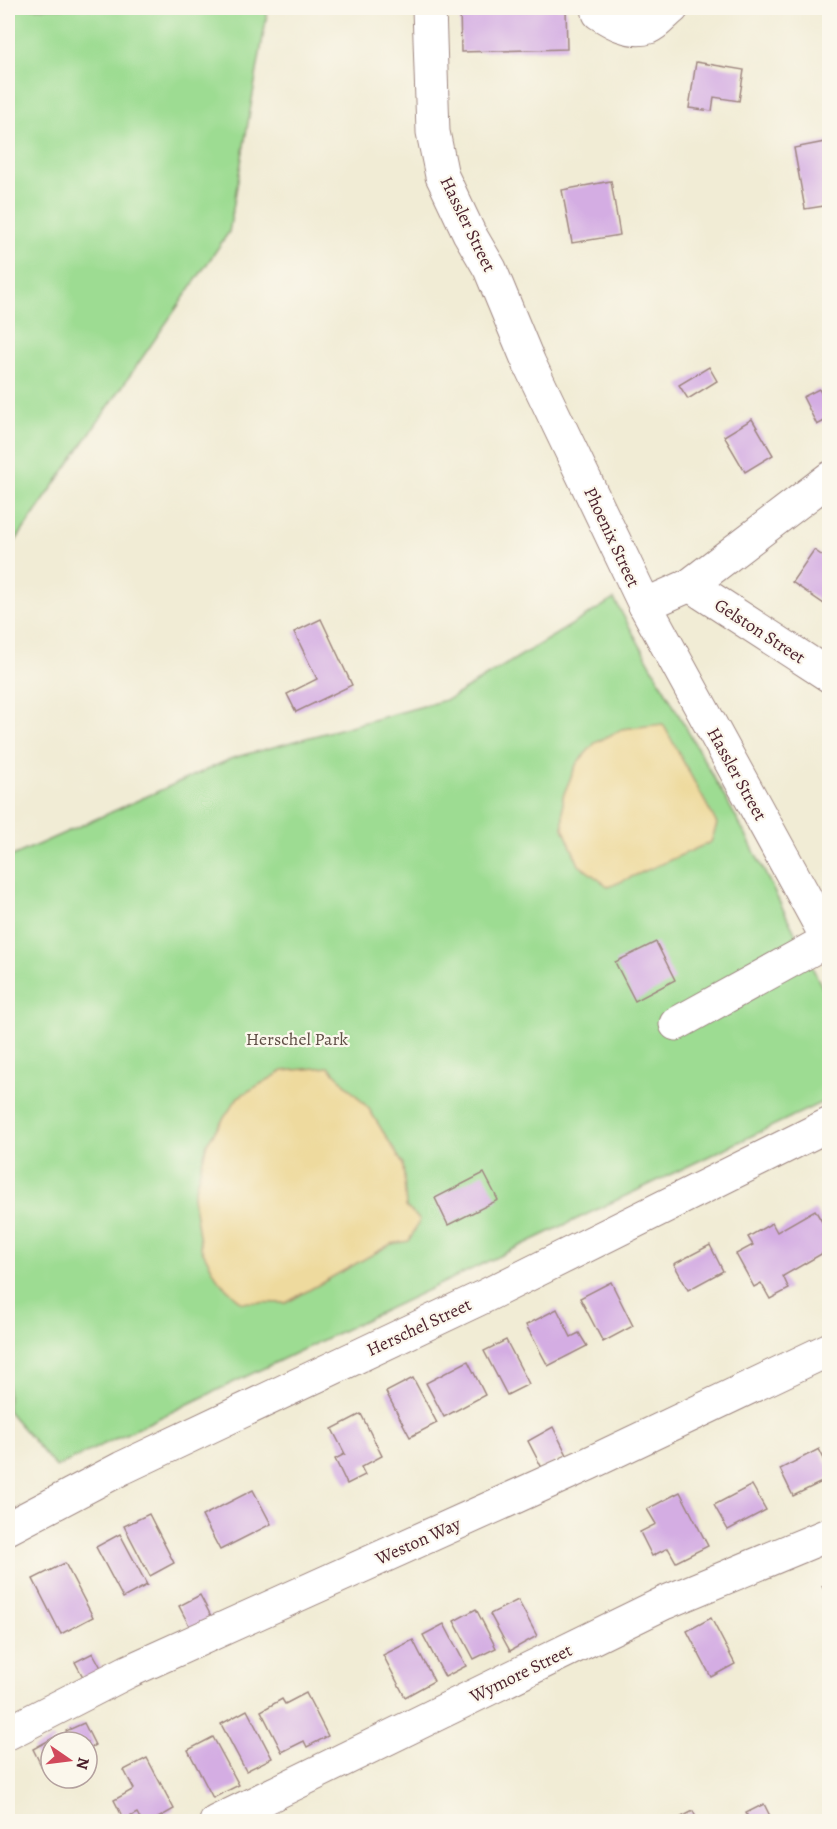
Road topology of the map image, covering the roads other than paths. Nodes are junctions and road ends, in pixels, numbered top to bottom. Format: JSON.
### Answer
{"nodes":[{"id":1,"x":429,"y":8,"type":"edge"},
{"id":2,"x":598,"y":8,"type":"edge"},
{"id":3,"x":672,"y":8,"type":"edge"},
{"id":4,"x":529,"y":363,"type":"joint"},
{"id":5,"x":830,"y":478,"type":"edge"},
{"id":6,"x":690,"y":585,"type":"junction"},
{"id":7,"x":645,"y":605,"type":"junction"},
{"id":8,"x":830,"y":676,"type":"edge"},
{"id":9,"x":829,"y":941,"type":"edge"},
{"id":10,"x":676,"y":1024,"type":"dead end"},
{"id":11,"x":830,"y":1124,"type":"edge"},
{"id":12,"x":830,"y":1349,"type":"edge"},
{"id":13,"x":8,"y":1528,"type":"edge"},
{"id":14,"x":830,"y":1534,"type":"edge"},
{"id":15,"x":8,"y":1733,"type":"edge"},
{"id":16,"x":216,"y":1821,"type":"edge"}],
"edges":[{"from":1,"to":4,"type":"street","name":"Hassler Street"},
{"from":2,"to":3,"type":"street"},
{"from":4,"to":7,"type":"street","name":"Phoenix Street"},
{"from":5,"to":6,"type":"street","name":"Phoenix Street"},
{"from":6,"to":7,"type":"street","name":"Phoenix Street"},
{"from":6,"to":8,"type":"street","name":"Gelston Street"},
{"from":7,"to":9,"type":"street","name":"Hassler Street"},
{"from":9,"to":10,"type":"street"},
{"from":11,"to":13,"type":"street","name":"Herschel Street"},
{"from":12,"to":15,"type":"street","name":"Weston Way"},
{"from":14,"to":16,"type":"street","name":"Wymore Street"}]}
